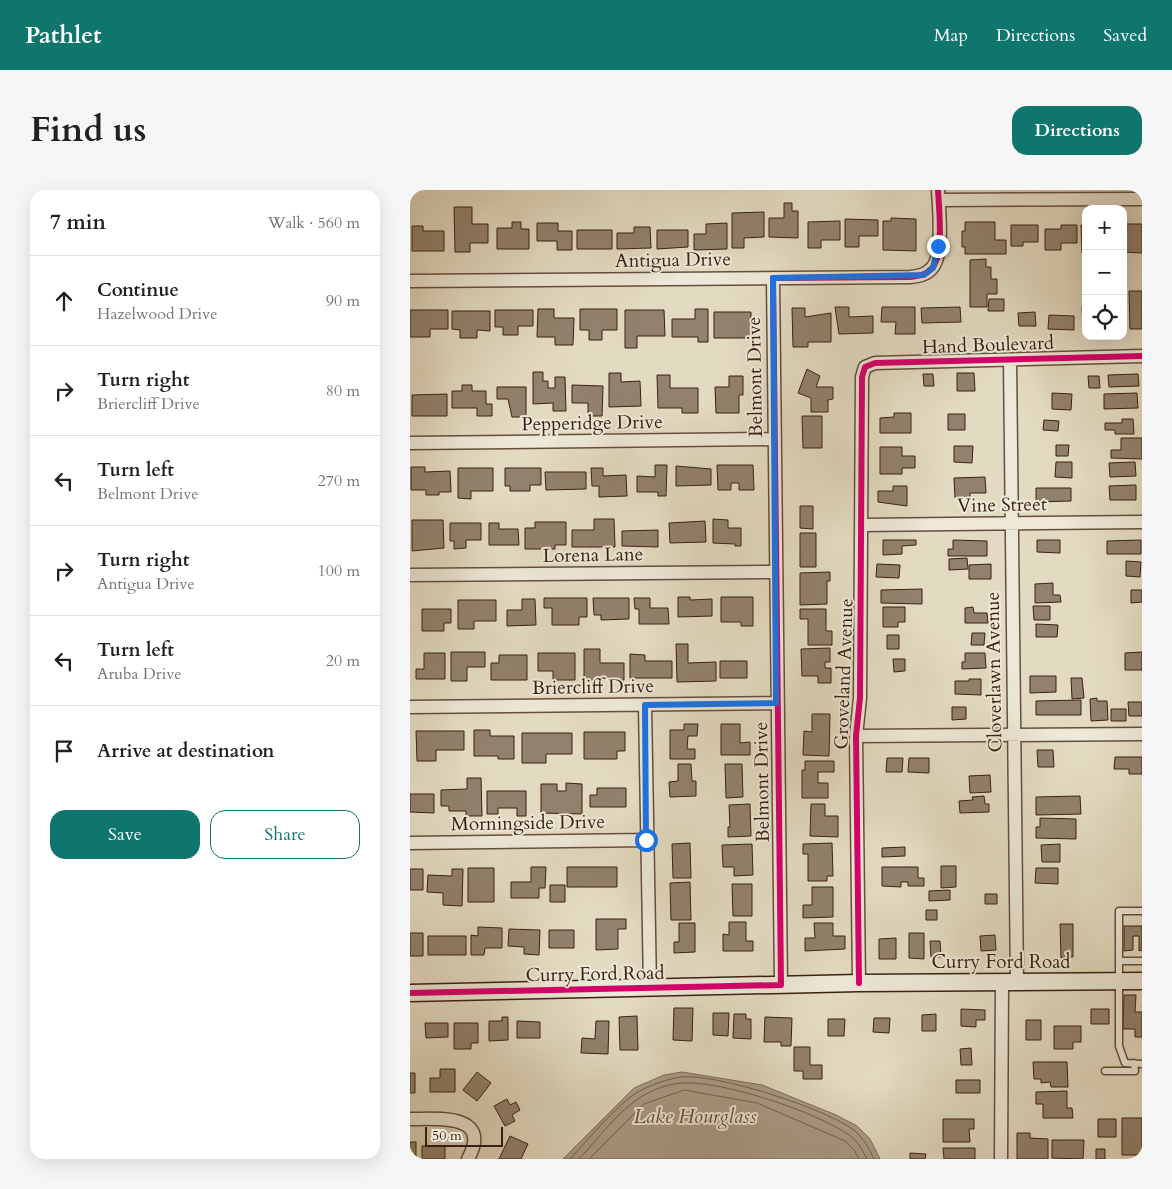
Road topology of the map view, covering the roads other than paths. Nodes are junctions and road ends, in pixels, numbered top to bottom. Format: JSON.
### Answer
{"nodes":[{"id":1,"x":938,"y":195,"type":"edge"},
{"id":2,"x":1142,"y":199,"type":"edge"},
{"id":3,"x":773,"y":278,"type":"junction"},
{"id":4,"x":410,"y":282,"type":"edge"},
{"id":5,"x":1142,"y":356,"type":"edge"},
{"id":6,"x":1010,"y":361,"type":"junction"},
{"id":7,"x":865,"y":367,"type":"joint"},
{"id":8,"x":775,"y":439,"type":"junction"},
{"id":9,"x":410,"y":443,"type":"edge"},
{"id":10,"x":1142,"y":522,"type":"edge"},
{"id":11,"x":1011,"y":524,"type":"junction"},
{"id":12,"x":862,"y":525,"type":"junction"},
{"id":13,"x":776,"y":572,"type":"junction"},
{"id":14,"x":410,"y":575,"type":"edge"},
{"id":15,"x":776,"y":703,"type":"junction"},
{"id":16,"x":645,"y":705,"type":"junction"},
{"id":17,"x":410,"y":707,"type":"edge"},
{"id":18,"x":1142,"y":734,"type":"edge"},
{"id":19,"x":856,"y":736,"type":"junction"},
{"id":20,"x":1013,"y":736,"type":"junction"},
{"id":21,"x":646,"y":840,"type":"junction"},
{"id":22,"x":410,"y":843,"type":"edge"},
{"id":23,"x":1142,"y":911,"type":"edge"},
{"id":24,"x":1119,"y":961,"type":"junction"},
{"id":25,"x":1142,"y":961,"type":"edge"},
{"id":26,"x":1120,"y":980,"type":"junction"},
{"id":27,"x":1142,"y":980,"type":"edge"},
{"id":28,"x":1010,"y":982,"type":"junction"},
{"id":29,"x":859,"y":983,"type":"junction"},
{"id":30,"x":780,"y":985,"type":"junction"},
{"id":31,"x":650,"y":988,"type":"junction"},
{"id":32,"x":410,"y":993,"type":"edge"},
{"id":33,"x":1134,"y":1064,"type":"junction"},
{"id":34,"x":1142,"y":1064,"type":"edge"},
{"id":35,"x":1105,"y":1071,"type":"dead end"},
{"id":36,"x":410,"y":1120,"type":"edge"},
{"id":37,"x":468,"y":1159,"type":"edge"},
{"id":38,"x":1001,"y":1159,"type":"edge"}],
"edges":[{"from":1,"to":2,"type":"street"},
{"from":1,"to":3,"type":"street","name":"Antigua Drive"},
{"from":3,"to":4,"type":"street","name":"Antigua Drive"},
{"from":3,"to":8,"type":"street","name":"Belmont Drive"},
{"from":5,"to":6,"type":"street","name":"Hand Boulevard"},
{"from":6,"to":7,"type":"street","name":"Hand Boulevard"},
{"from":6,"to":11,"type":"street","name":"Cloverlawn Avenue"},
{"from":7,"to":12,"type":"street","name":"Groveland Avenue"},
{"from":8,"to":9,"type":"street","name":"Pepperidge Drive"},
{"from":8,"to":13,"type":"street","name":"Belmont Drive"},
{"from":10,"to":11,"type":"street","name":"Vine Street"},
{"from":11,"to":12,"type":"street","name":"Vine Street"},
{"from":11,"to":20,"type":"street","name":"Cloverlawn Avenue"},
{"from":12,"to":19,"type":"street","name":"Groveland Avenue"},
{"from":13,"to":14,"type":"street","name":"Lorena Lane"},
{"from":13,"to":15,"type":"street","name":"Belmont Drive"},
{"from":15,"to":16,"type":"street","name":"Briercliff Drive"},
{"from":15,"to":30,"type":"street","name":"Belmont Drive"},
{"from":16,"to":17,"type":"street","name":"Briercliff Drive"},
{"from":16,"to":21,"type":"street"},
{"from":18,"to":20,"type":"street"},
{"from":19,"to":20,"type":"street"},
{"from":19,"to":29,"type":"street","name":"Groveland Avenue"},
{"from":20,"to":28,"type":"street","name":"Cloverlawn Avenue"},
{"from":21,"to":22,"type":"street","name":"Morningside Drive"},
{"from":21,"to":31,"type":"street"},
{"from":23,"to":24,"type":"lane"},
{"from":24,"to":25,"type":"lane"},
{"from":24,"to":26,"type":"lane"},
{"from":26,"to":27,"type":"street","name":"Curry Ford Road"},
{"from":26,"to":28,"type":"street","name":"Curry Ford Road"},
{"from":26,"to":33,"type":"lane"},
{"from":28,"to":29,"type":"street","name":"Curry Ford Road"},
{"from":28,"to":38,"type":"street","name":"Cloverlawn Avenue"},
{"from":29,"to":30,"type":"street","name":"Curry Ford Road"},
{"from":30,"to":31,"type":"street","name":"Curry Ford Road"},
{"from":31,"to":32,"type":"street","name":"Curry Ford Road"},
{"from":33,"to":34,"type":"lane"},
{"from":33,"to":35,"type":"lane"},
{"from":36,"to":37,"type":"street"}]}
